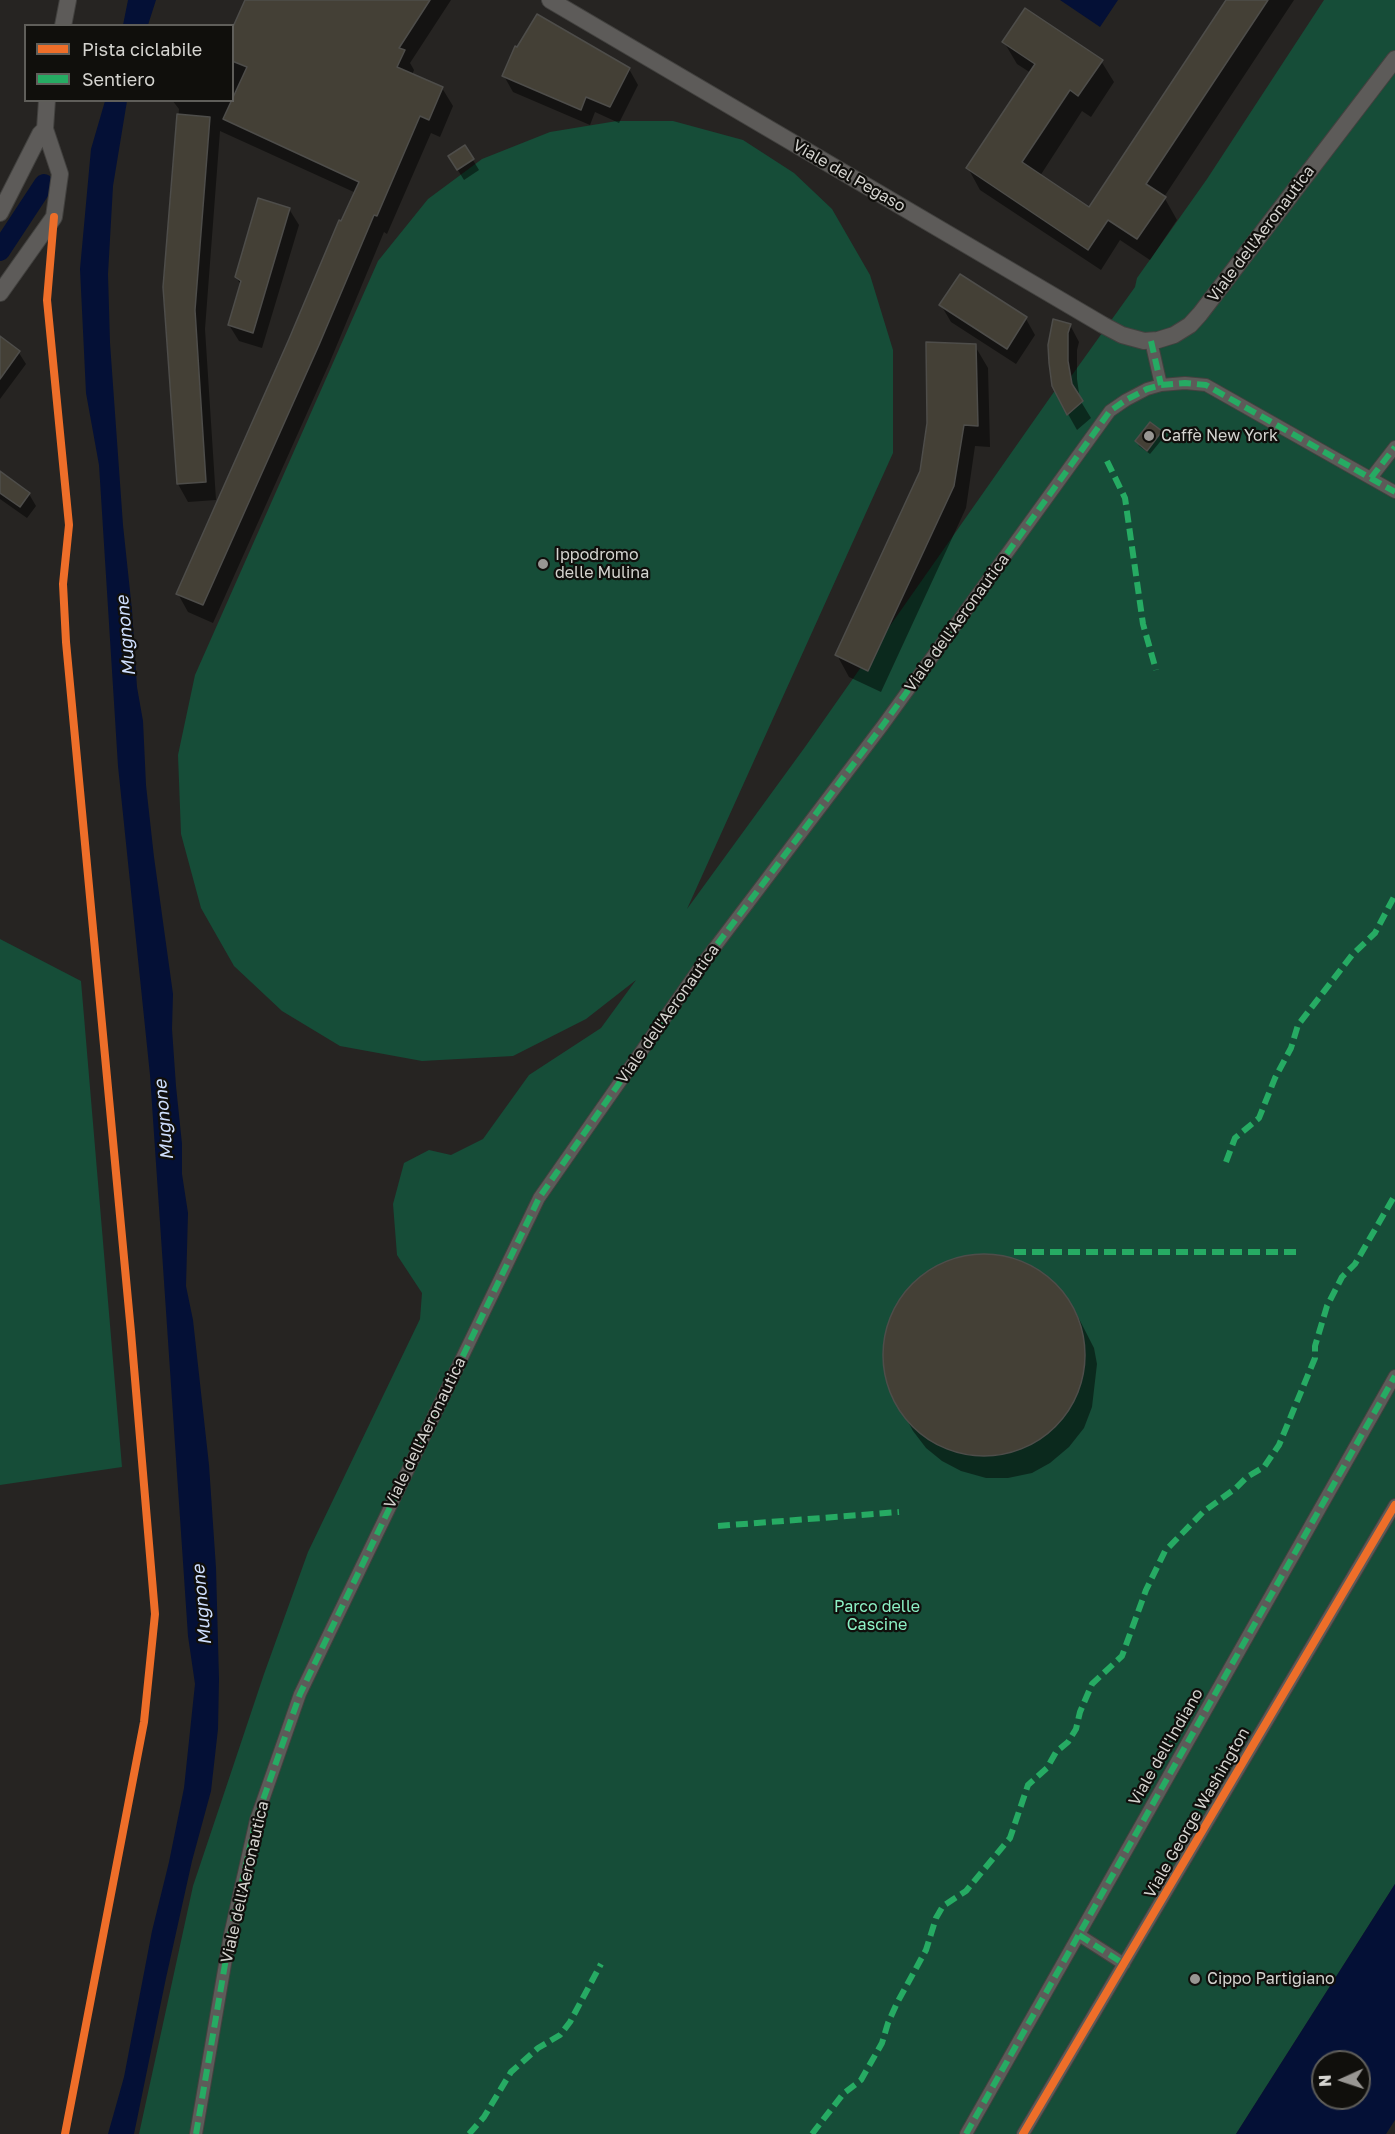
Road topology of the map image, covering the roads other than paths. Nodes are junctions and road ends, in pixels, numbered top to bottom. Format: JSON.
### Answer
{"nodes":[{"id":1,"x":68,"y":0,"type":"edge"},
{"id":2,"x":550,"y":0,"type":"edge"},
{"id":3,"x":63,"y":24,"type":"edge"},
{"id":4,"x":1395,"y":59,"type":"edge"},
{"id":5,"x":47,"y":102,"type":"edge"},
{"id":6,"x":45,"y":129,"type":"junction"},
{"id":7,"x":0,"y":213,"type":"edge"},
{"id":8,"x":0,"y":293,"type":"edge"},
{"id":9,"x":1151,"y":341,"type":"junction"},
{"id":10,"x":1161,"y":385,"type":"junction"},
{"id":11,"x":1395,"y":447,"type":"edge"},
{"id":12,"x":1371,"y":478,"type":"junction"},
{"id":13,"x":1395,"y":492,"type":"edge"},
{"id":14,"x":1395,"y":1376,"type":"edge"},
{"id":15,"x":1395,"y":1505,"type":"edge"},
{"id":16,"x":1079,"y":1935,"type":"junction"},
{"id":17,"x":1124,"y":1964,"type":"junction"},
{"id":18,"x":196,"y":2134,"type":"edge"},
{"id":19,"x":966,"y":2134,"type":"edge"},
{"id":20,"x":1023,"y":2134,"type":"edge"}],
"edges":[{"from":1,"to":3,"type":"street"},
{"from":2,"to":9,"type":"street","name":"Viale del Pegaso"},
{"from":4,"to":9,"type":"street","name":"Viale dell'Aeronautica"},
{"from":5,"to":6,"type":"street"},
{"from":6,"to":7,"type":"street"},
{"from":6,"to":8,"type":"street"},
{"from":9,"to":10,"type":"street"},
{"from":10,"to":12,"type":"street"},
{"from":10,"to":18,"type":"street","name":"Viale dell'Aeronautica"},
{"from":11,"to":12,"type":"street"},
{"from":12,"to":13,"type":"street"},
{"from":14,"to":16,"type":"street","name":"Viale dell'Indiano"},
{"from":15,"to":17,"type":"street","name":"Viale George Washington"},
{"from":16,"to":17,"type":"street"},
{"from":16,"to":19,"type":"street","name":"Viale dell'Indiano"},
{"from":17,"to":20,"type":"street","name":"Viale George Washington"}]}
